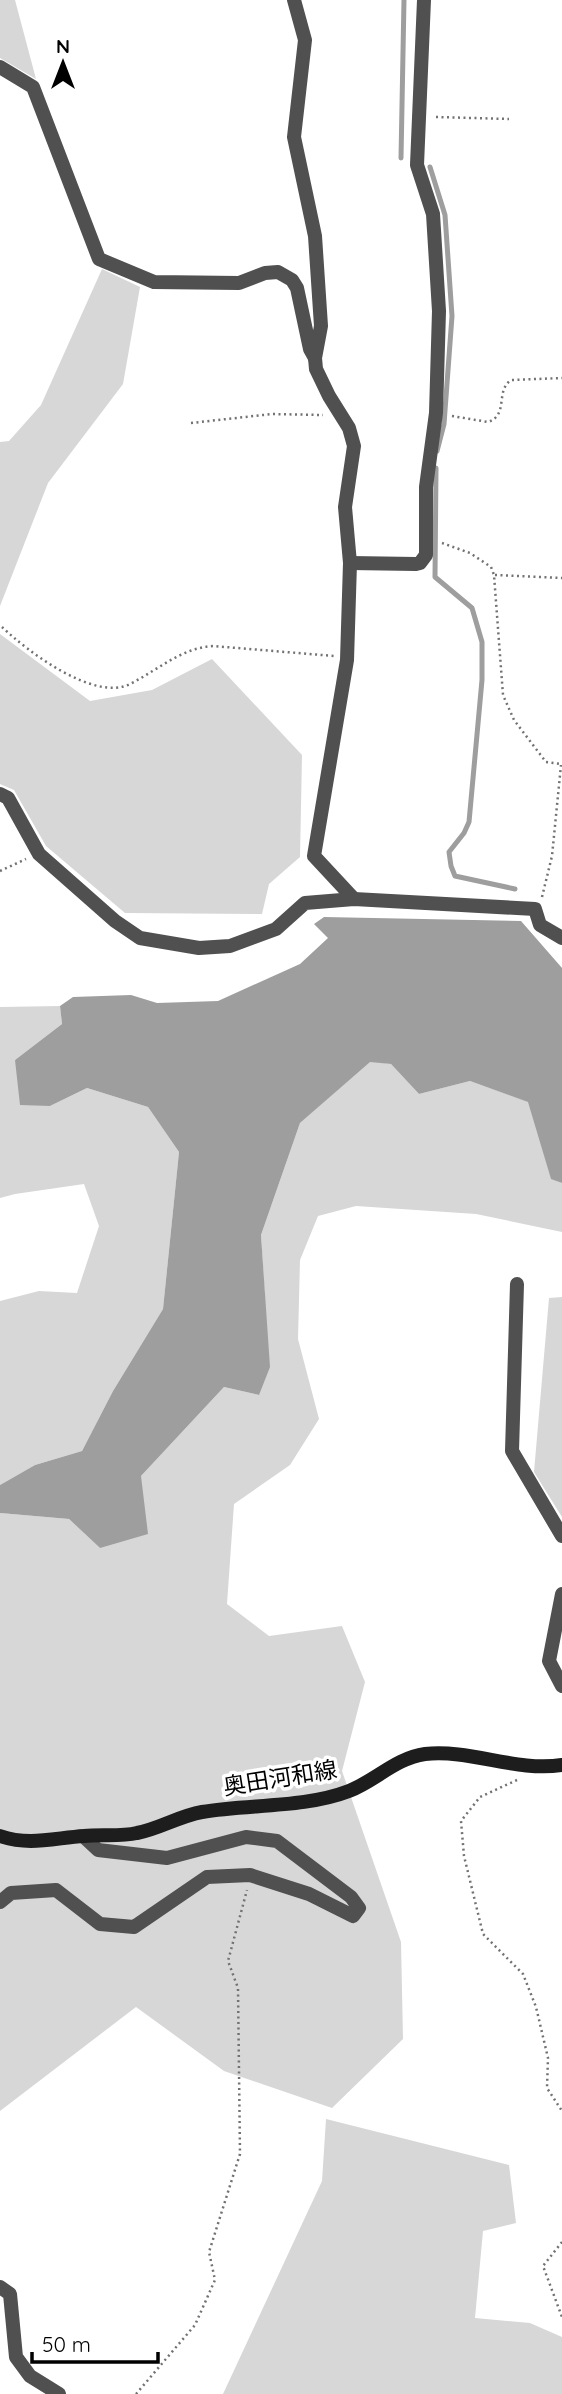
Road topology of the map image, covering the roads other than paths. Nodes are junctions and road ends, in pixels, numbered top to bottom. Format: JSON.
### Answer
{"nodes":[{"id":1,"x":294,"y":0,"type":"edge"},
{"id":2,"x":424,"y":0,"type":"edge"},
{"id":3,"x":0,"y":68,"type":"edge"},
{"id":4,"x":315,"y":358,"type":"junction"},
{"id":5,"x":350,"y":564,"type":"junction"},
{"id":6,"x":0,"y":794,"type":"edge"},
{"id":7,"x":354,"y":900,"type":"junction"},
{"id":8,"x":562,"y":938,"type":"edge"},
{"id":9,"x":517,"y":1284,"type":"dead end"},
{"id":10,"x":562,"y":1536,"type":"edge"},
{"id":11,"x":562,"y":1594,"type":"edge"},
{"id":12,"x":562,"y":1686,"type":"edge"},
{"id":13,"x":562,"y":1765,"type":"edge"},
{"id":14,"x":0,"y":1836,"type":"edge"},
{"id":15,"x":83,"y":1836,"type":"junction"},
{"id":16,"x":0,"y":1902,"type":"edge"},
{"id":17,"x":0,"y":2287,"type":"edge"},
{"id":18,"x":59,"y":2394,"type":"edge"}],
"edges":[{"from":1,"to":4,"type":"street"},
{"from":2,"to":5,"type":"street"},
{"from":3,"to":4,"type":"street"},
{"from":4,"to":5,"type":"street"},
{"from":5,"to":7,"type":"street"},
{"from":6,"to":7,"type":"street"},
{"from":7,"to":8,"type":"street"},
{"from":9,"to":10,"type":"street"},
{"from":11,"to":12,"type":"street"},
{"from":13,"to":15,"type":"main road","name":"奥田河和線"},
{"from":14,"to":15,"type":"main road","name":"奥田河和線"},
{"from":15,"to":16,"type":"street"},
{"from":17,"to":18,"type":"street"}]}
